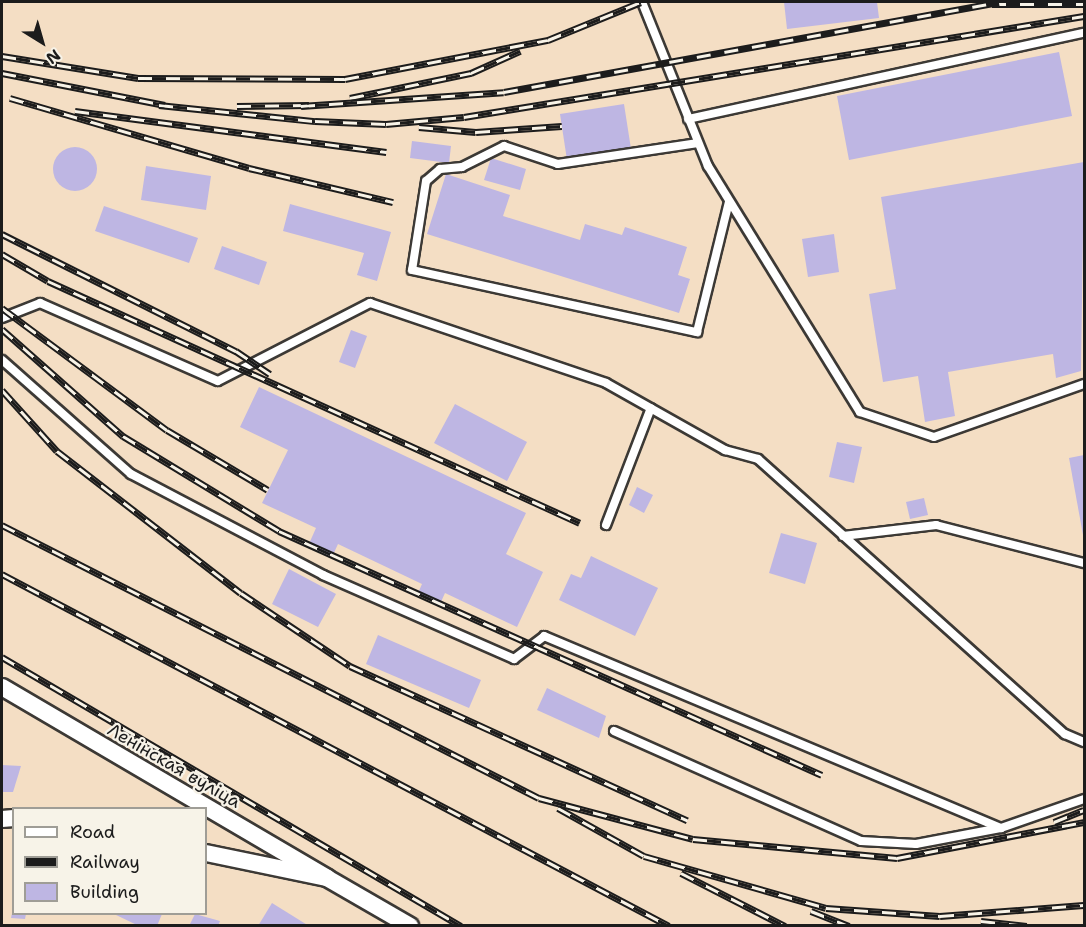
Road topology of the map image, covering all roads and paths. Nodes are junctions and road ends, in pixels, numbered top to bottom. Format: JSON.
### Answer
{"nodes":[{"id":1,"x":642,"y":2,"type":"edge"},
{"id":2,"x":1084,"y":33,"type":"edge"},
{"id":3,"x":688,"y":119,"type":"junction"},
{"id":4,"x":698,"y":143,"type":"junction"},
{"id":5,"x":729,"y":202,"type":"junction"},
{"id":6,"x":2,"y":318,"type":"edge"},
{"id":7,"x":2,"y":360,"type":"edge"},
{"id":8,"x":1084,"y":384,"type":"edge"},
{"id":9,"x":651,"y":408,"type":"junction"},
{"id":10,"x":606,"y":525,"type":"dead end"},
{"id":11,"x":843,"y":536,"type":"junction"},
{"id":12,"x":1084,"y":563,"type":"edge"},
{"id":13,"x":2,"y":687,"type":"edge"},
{"id":14,"x":614,"y":731,"type":"dead end"},
{"id":15,"x":1084,"y":742,"type":"edge"},
{"id":16,"x":1084,"y":799,"type":"edge"},
{"id":17,"x":206,"y":807,"type":"edge"},
{"id":18,"x":207,"y":807,"type":"edge"},
{"id":19,"x":1001,"y":828,"type":"junction"},
{"id":20,"x":207,"y":853,"type":"edge"},
{"id":21,"x":327,"y":878,"type":"junction"},
{"id":22,"x":410,"y":926,"type":"edge"}],
"edges":[{"from":1,"to":3,"type":"lane"},
{"from":2,"to":3,"type":"lane"},
{"from":3,"to":4,"type":"lane"},
{"from":4,"to":5,"type":"lane"},
{"from":4,"to":5,"type":"lane"},
{"from":5,"to":8,"type":"lane"},
{"from":6,"to":9,"type":"lane"},
{"from":7,"to":19,"type":"lane"},
{"from":9,"to":10,"type":"lane"},
{"from":9,"to":11,"type":"lane"},
{"from":11,"to":12,"type":"lane"},
{"from":11,"to":15,"type":"lane"},
{"from":13,"to":17,"type":"street","name":"Ленінская вуліца"},
{"from":14,"to":19,"type":"lane"},
{"from":16,"to":19,"type":"lane"},
{"from":18,"to":21,"type":"street","name":"Ленінская вуліца"},
{"from":20,"to":21,"type":"street"},
{"from":21,"to":22,"type":"street","name":"Ленінская вуліца"}]}
